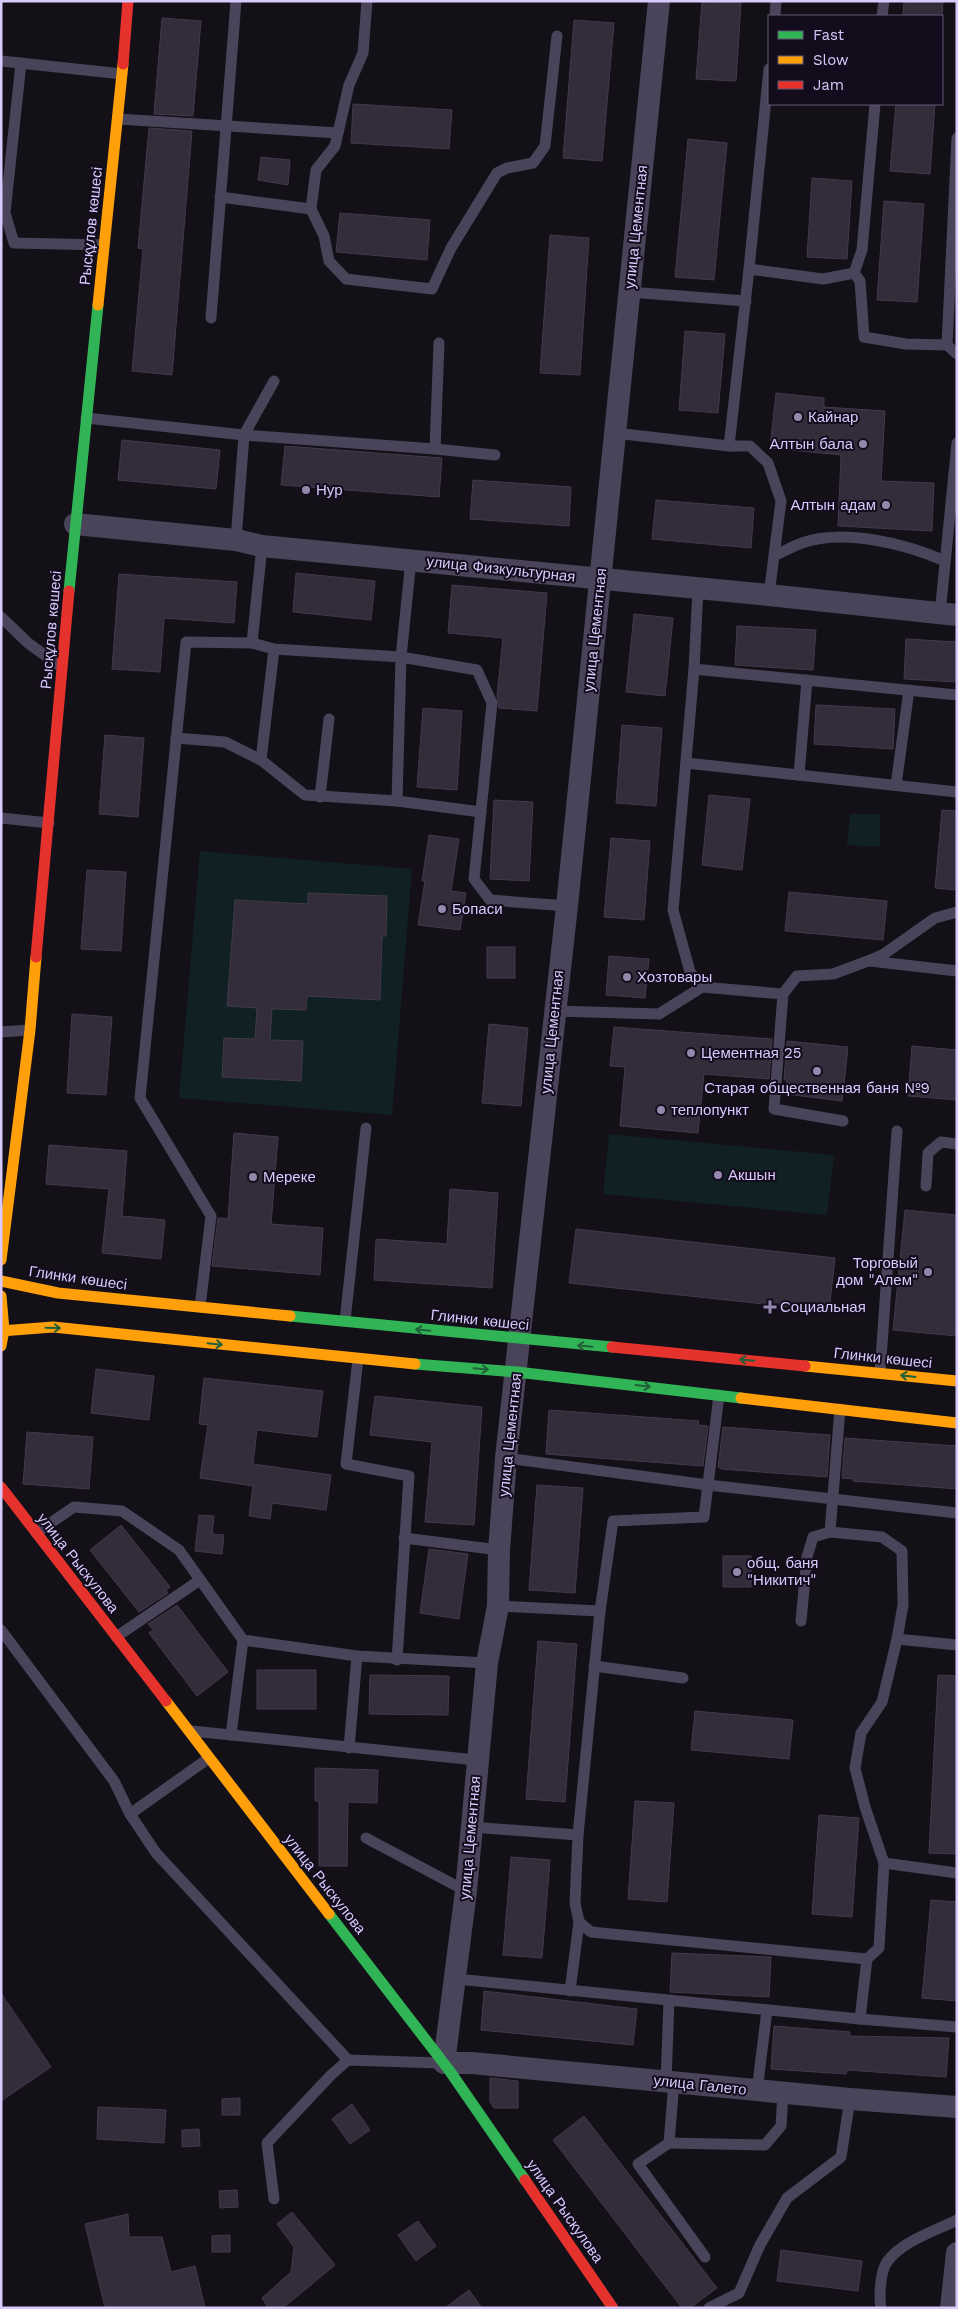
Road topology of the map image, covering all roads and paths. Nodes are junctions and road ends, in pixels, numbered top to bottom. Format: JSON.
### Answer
{"nodes":[{"id":1,"x":128,"y":1,"type":"edge"},
{"id":2,"x":236,"y":1,"type":"edge"},
{"id":3,"x":367,"y":1,"type":"edge"},
{"id":4,"x":659,"y":1,"type":"edge"},
{"id":5,"x":776,"y":1,"type":"edge"},
{"id":6,"x":884,"y":1,"type":"edge"},
{"id":7,"x":774,"y":15,"type":"edge"},
{"id":8,"x":882,"y":15,"type":"edge"},
{"id":9,"x":556,"y":36,"type":"dead end"},
{"id":10,"x":1,"y":61,"type":"edge"},
{"id":11,"x":21,"y":63,"type":"junction"},
{"id":12,"x":122,"y":74,"type":"junction"},
{"id":13,"x":768,"y":79,"type":"edge"},
{"id":14,"x":875,"y":105,"type":"edge"},
{"id":15,"x":118,"y":119,"type":"junction"},
{"id":16,"x":226,"y":126,"type":"junction"},
{"id":17,"x":338,"y":133,"type":"junction"},
{"id":18,"x":957,"y":138,"type":"edge"},
{"id":19,"x":220,"y":197,"type":"junction"},
{"id":20,"x":312,"y":209,"type":"junction"},
{"id":21,"x":104,"y":245,"type":"junction"},
{"id":22,"x":749,"y":269,"type":"junction"},
{"id":23,"x":854,"y":273,"type":"junction"},
{"id":24,"x":629,"y":292,"type":"junction"},
{"id":25,"x":746,"y":300,"type":"junction"},
{"id":26,"x":212,"y":318,"type":"dead end"},
{"id":27,"x":439,"y":343,"type":"dead end"},
{"id":28,"x":947,"y":345,"type":"junction"},
{"id":29,"x":957,"y":354,"type":"edge"},
{"id":30,"x":274,"y":380,"type":"dead end"},
{"id":31,"x":86,"y":418,"type":"junction"},
{"id":32,"x":615,"y":433,"type":"junction"},
{"id":33,"x":244,"y":435,"type":"junction"},
{"id":34,"x":957,"y":443,"type":"edge"},
{"id":35,"x":728,"y":446,"type":"junction"},
{"id":36,"x":434,"y":448,"type":"junction"},
{"id":37,"x":495,"y":456,"type":"dead end"},
{"id":38,"x":74,"y":524,"type":"junction"},
{"id":39,"x":236,"y":540,"type":"junction"},
{"id":40,"x":262,"y":546,"type":"junction"},
{"id":41,"x":774,"y":556,"type":"junction"},
{"id":42,"x":411,"y":560,"type":"junction"},
{"id":43,"x":945,"y":561,"type":"junction"},
{"id":44,"x":600,"y":580,"type":"junction"},
{"id":45,"x":698,"y":588,"type":"junction"},
{"id":46,"x":769,"y":595,"type":"junction"},
{"id":47,"x":948,"y":615,"type":"edge"},
{"id":48,"x":1,"y":617,"type":"edge"},
{"id":49,"x":252,"y":643,"type":"junction"},
{"id":50,"x":274,"y":649,"type":"junction"},
{"id":51,"x":401,"y":657,"type":"junction"},
{"id":52,"x":64,"y":669,"type":"junction"},
{"id":53,"x":694,"y":669,"type":"junction"},
{"id":54,"x":807,"y":680,"type":"junction"},
{"id":55,"x":909,"y":690,"type":"junction"},
{"id":56,"x":957,"y":695,"type":"edge"},
{"id":57,"x":329,"y":719,"type":"dead end"},
{"id":58,"x":176,"y":738,"type":"junction"},
{"id":59,"x":261,"y":760,"type":"junction"},
{"id":60,"x":686,"y":763,"type":"junction"},
{"id":61,"x":800,"y":775,"type":"junction"},
{"id":62,"x":896,"y":785,"type":"junction"},
{"id":63,"x":957,"y":792,"type":"edge"},
{"id":64,"x":320,"y":797,"type":"junction"},
{"id":65,"x":397,"y":801,"type":"junction"},
{"id":66,"x":481,"y":812,"type":"junction"},
{"id":67,"x":1,"y":818,"type":"edge"},
{"id":68,"x":50,"y":823,"type":"junction"},
{"id":69,"x":567,"y":906,"type":"junction"},
{"id":70,"x":957,"y":912,"type":"edge"},
{"id":71,"x":868,"y":961,"type":"junction"},
{"id":72,"x":957,"y":971,"type":"edge"},
{"id":73,"x":702,"y":987,"type":"junction"},
{"id":74,"x":783,"y":994,"type":"junction"},
{"id":75,"x":554,"y":1011,"type":"junction"},
{"id":76,"x":30,"y":1030,"type":"junction"},
{"id":77,"x":1,"y":1032,"type":"edge"},
{"id":78,"x":842,"y":1121,"type":"dead end"},
{"id":79,"x":366,"y":1128,"type":"dead end"},
{"id":80,"x":898,"y":1131,"type":"dead end"},
{"id":81,"x":957,"y":1144,"type":"edge"},
{"id":82,"x":926,"y":1186,"type":"dead end"},
{"id":83,"x":1,"y":1255,"type":"edge"},
{"id":84,"x":1,"y":1260,"type":"edge"},
{"id":85,"x":1,"y":1281,"type":"edge"},
{"id":86,"x":1,"y":1296,"type":"edge"},
{"id":87,"x":200,"y":1307,"type":"junction"},
{"id":88,"x":345,"y":1322,"type":"junction"},
{"id":89,"x":3,"y":1330,"type":"edge"},
{"id":90,"x":520,"y":1340,"type":"junction"},
{"id":91,"x":1,"y":1346,"type":"edge"},
{"id":92,"x":358,"y":1359,"type":"junction"},
{"id":93,"x":517,"y":1372,"type":"junction"},
{"id":94,"x":880,"y":1373,"type":"junction"},
{"id":95,"x":957,"y":1381,"type":"edge"},
{"id":96,"x":719,"y":1395,"type":"junction"},
{"id":97,"x":840,"y":1409,"type":"junction"},
{"id":98,"x":957,"y":1423,"type":"edge"},
{"id":99,"x":506,"y":1458,"type":"junction"},
{"id":100,"x":708,"y":1485,"type":"junction"},
{"id":101,"x":1,"y":1487,"type":"edge"},
{"id":102,"x":832,"y":1500,"type":"junction"},
{"id":103,"x":957,"y":1513,"type":"edge"},
{"id":104,"x":830,"y":1532,"type":"junction"},
{"id":105,"x":36,"y":1533,"type":"junction"},
{"id":106,"x":404,"y":1538,"type":"junction"},
{"id":107,"x":499,"y":1550,"type":"junction"},
{"id":108,"x":200,"y":1580,"type":"junction"},
{"id":109,"x":498,"y":1606,"type":"junction"},
{"id":110,"x":600,"y":1611,"type":"junction"},
{"id":111,"x":801,"y":1621,"type":"dead end"},
{"id":112,"x":1,"y":1630,"type":"edge"},
{"id":113,"x":116,"y":1637,"type":"junction"},
{"id":114,"x":898,"y":1639,"type":"junction"},
{"id":115,"x":242,"y":1640,"type":"junction"},
{"id":116,"x":957,"y":1646,"type":"edge"},
{"id":117,"x":356,"y":1656,"type":"junction"},
{"id":118,"x":397,"y":1660,"type":"junction"},
{"id":119,"x":487,"y":1663,"type":"junction"},
{"id":120,"x":594,"y":1666,"type":"junction"},
{"id":121,"x":683,"y":1678,"type":"dead end"},
{"id":122,"x":188,"y":1730,"type":"junction"},
{"id":123,"x":231,"y":1735,"type":"junction"},
{"id":124,"x":349,"y":1748,"type":"junction"},
{"id":125,"x":209,"y":1758,"type":"junction"},
{"id":126,"x":476,"y":1760,"type":"junction"},
{"id":127,"x":130,"y":1814,"type":"junction"},
{"id":128,"x":471,"y":1827,"type":"junction"},
{"id":129,"x":578,"y":1835,"type":"junction"},
{"id":130,"x":366,"y":1838,"type":"dead end"},
{"id":131,"x":884,"y":1863,"type":"junction"},
{"id":132,"x":957,"y":1873,"type":"edge"},
{"id":133,"x":466,"y":1892,"type":"junction"},
{"id":134,"x":579,"y":1922,"type":"junction"},
{"id":135,"x":867,"y":1959,"type":"junction"},
{"id":136,"x":467,"y":1980,"type":"dead end"},
{"id":137,"x":570,"y":1991,"type":"junction"},
{"id":138,"x":669,"y":2001,"type":"junction"},
{"id":139,"x":767,"y":2010,"type":"junction"},
{"id":140,"x":860,"y":2019,"type":"junction"},
{"id":141,"x":957,"y":2027,"type":"edge"},
{"id":142,"x":348,"y":2060,"type":"junction"},
{"id":143,"x":444,"y":2063,"type":"junction"},
{"id":144,"x":670,"y":2082,"type":"junction"},
{"id":145,"x":757,"y":2091,"type":"junction"},
{"id":146,"x":783,"y":2093,"type":"junction"},
{"id":147,"x":850,"y":2099,"type":"junction"},
{"id":148,"x":957,"y":2107,"type":"edge"},
{"id":149,"x":669,"y":2143,"type":"junction"},
{"id":150,"x":274,"y":2199,"type":"dead end"},
{"id":151,"x":957,"y":2220,"type":"edge"},
{"id":152,"x":957,"y":2253,"type":"edge"},
{"id":153,"x":705,"y":2257,"type":"dead end"},
{"id":154,"x":613,"y":2308,"type":"edge"},
{"id":155,"x":709,"y":2308,"type":"edge"},
{"id":156,"x":881,"y":2308,"type":"edge"},
{"id":157,"x":951,"y":2308,"type":"edge"}],
"edges":[{"from":1,"to":12,"type":"street","name":"Рысқұлов көшесі"},
{"from":2,"to":16,"type":"lane"},
{"from":3,"to":17,"type":"lane"},
{"from":4,"to":24,"type":"street","name":"улица Цементная"},
{"from":5,"to":7,"type":"lane"},
{"from":6,"to":8,"type":"lane"},
{"from":9,"to":20,"type":"lane"},
{"from":10,"to":11,"type":"lane"},
{"from":11,"to":12,"type":"lane"},
{"from":11,"to":21,"type":"lane"},
{"from":12,"to":15,"type":"street","name":"Рысқұлов көшесі"},
{"from":13,"to":22,"type":"lane"},
{"from":14,"to":23,"type":"lane"},
{"from":15,"to":16,"type":"lane"},
{"from":15,"to":21,"type":"street","name":"Рысқұлов көшесі"},
{"from":16,"to":17,"type":"lane"},
{"from":16,"to":19,"type":"lane"},
{"from":17,"to":20,"type":"lane"},
{"from":18,"to":28,"type":"lane"},
{"from":19,"to":20,"type":"lane"},
{"from":19,"to":26,"type":"lane"},
{"from":21,"to":31,"type":"street","name":"Рысқұлов көшесі"},
{"from":22,"to":23,"type":"lane"},
{"from":22,"to":25,"type":"lane"},
{"from":23,"to":28,"type":"lane"},
{"from":24,"to":25,"type":"lane"},
{"from":24,"to":32,"type":"street","name":"улица Цементная"},
{"from":25,"to":35,"type":"lane"},
{"from":27,"to":36,"type":"lane"},
{"from":28,"to":29,"type":"lane"},
{"from":30,"to":33,"type":"lane"},
{"from":31,"to":33,"type":"lane"},
{"from":31,"to":38,"type":"street","name":"Рысқұлов көшесі"},
{"from":32,"to":35,"type":"lane"},
{"from":32,"to":44,"type":"street","name":"улица Цементная"},
{"from":33,"to":36,"type":"lane"},
{"from":33,"to":39,"type":"lane"},
{"from":34,"to":43,"type":"lane"},
{"from":35,"to":41,"type":"lane"},
{"from":36,"to":37,"type":"lane"},
{"from":38,"to":39,"type":"street","name":"улица Физкультурная"},
{"from":38,"to":52,"type":"street","name":"Рысқұлов көшесі"},
{"from":39,"to":40,"type":"street","name":"улица Физкультурная"},
{"from":40,"to":42,"type":"street","name":"улица Физкультурная"},
{"from":40,"to":49,"type":"lane"},
{"from":41,"to":43,"type":"lane"},
{"from":41,"to":46,"type":"lane"},
{"from":42,"to":44,"type":"street","name":"улица Физкультурная"},
{"from":42,"to":51,"type":"lane"},
{"from":43,"to":47,"type":"lane"},
{"from":44,"to":45,"type":"street","name":"улица Физкультурная"},
{"from":44,"to":69,"type":"street","name":"улица Цементная"},
{"from":45,"to":46,"type":"street","name":"улица Физкультурная"},
{"from":45,"to":53,"type":"lane"},
{"from":46,"to":47,"type":"street","name":"улица Физкультурная"},
{"from":48,"to":52,"type":"lane"},
{"from":49,"to":50,"type":"lane"},
{"from":49,"to":58,"type":"lane"},
{"from":50,"to":51,"type":"lane"},
{"from":50,"to":59,"type":"lane"},
{"from":51,"to":65,"type":"lane"},
{"from":51,"to":66,"type":"lane"},
{"from":52,"to":68,"type":"street","name":"Рысқұлов көшесі"},
{"from":53,"to":54,"type":"lane"},
{"from":53,"to":60,"type":"lane"},
{"from":54,"to":55,"type":"lane"},
{"from":54,"to":61,"type":"lane"},
{"from":55,"to":56,"type":"lane"},
{"from":55,"to":62,"type":"lane"},
{"from":57,"to":64,"type":"lane"},
{"from":58,"to":59,"type":"lane"},
{"from":58,"to":87,"type":"lane"},
{"from":59,"to":64,"type":"lane"},
{"from":60,"to":61,"type":"lane"},
{"from":60,"to":73,"type":"lane"},
{"from":61,"to":62,"type":"lane"},
{"from":62,"to":63,"type":"lane"},
{"from":64,"to":65,"type":"lane"},
{"from":65,"to":66,"type":"lane"},
{"from":66,"to":69,"type":"lane"},
{"from":67,"to":68,"type":"lane"},
{"from":68,"to":76,"type":"street","name":"Рысқұлов көшесі"},
{"from":69,"to":75,"type":"street","name":"улица Цементная"},
{"from":70,"to":71,"type":"lane"},
{"from":71,"to":72,"type":"lane"},
{"from":71,"to":74,"type":"lane"},
{"from":73,"to":74,"type":"lane"},
{"from":73,"to":75,"type":"lane"},
{"from":74,"to":78,"type":"lane"},
{"from":75,"to":90,"type":"street","name":"улица Цементная"},
{"from":76,"to":77,"type":"lane"},
{"from":76,"to":83,"type":"street","name":"Рысқұлов көшесі"},
{"from":79,"to":88,"type":"lane"},
{"from":80,"to":94,"type":"lane"},
{"from":81,"to":82,"type":"lane"},
{"from":83,"to":84,"type":"street","name":"Рысқұлов көшесі"},
{"from":85,"to":87,"type":"street","name":"Глинки көшесі"},
{"from":86,"to":89,"type":"street"},
{"from":87,"to":88,"type":"street","name":"Глинки көшесі"},
{"from":90,"to":88,"type":"street","name":"Глинки көшесі","one_way":true},
{"from":89,"to":91,"type":"street"},
{"from":89,"to":92,"type":"street","one_way":true},
{"from":90,"to":93,"type":"street","name":"улица Цементная"},
{"from":94,"to":90,"type":"street","name":"Глинки көшесі","one_way":true},
{"from":92,"to":93,"type":"street","one_way":true},
{"from":92,"to":106,"type":"lane"},
{"from":93,"to":96,"type":"street","one_way":true},
{"from":93,"to":99,"type":"street","name":"улица Цементная"},
{"from":95,"to":94,"type":"street","name":"Глинки көшесі","one_way":true},
{"from":96,"to":97,"type":"street"},
{"from":96,"to":100,"type":"lane"},
{"from":97,"to":98,"type":"street"},
{"from":97,"to":102,"type":"lane"},
{"from":99,"to":100,"type":"lane"},
{"from":99,"to":107,"type":"street","name":"улица Цементная"},
{"from":100,"to":102,"type":"lane"},
{"from":100,"to":110,"type":"lane"},
{"from":101,"to":105,"type":"street","name":"улица Рыскулова"},
{"from":102,"to":103,"type":"lane"},
{"from":102,"to":104,"type":"lane"},
{"from":104,"to":111,"type":"lane"},
{"from":104,"to":114,"type":"lane"},
{"from":105,"to":108,"type":"lane"},
{"from":105,"to":113,"type":"street","name":"улица Рыскулова"},
{"from":106,"to":107,"type":"lane"},
{"from":106,"to":118,"type":"lane"},
{"from":107,"to":109,"type":"street","name":"улица Цементная"},
{"from":108,"to":113,"type":"lane"},
{"from":108,"to":115,"type":"lane"},
{"from":109,"to":110,"type":"lane"},
{"from":109,"to":119,"type":"street","name":"улица Цементная"},
{"from":110,"to":120,"type":"lane"},
{"from":112,"to":127,"type":"lane"},
{"from":113,"to":122,"type":"street","name":"улица Рыскулова"},
{"from":114,"to":116,"type":"lane"},
{"from":114,"to":131,"type":"lane"},
{"from":115,"to":117,"type":"lane"},
{"from":115,"to":123,"type":"lane"},
{"from":117,"to":118,"type":"lane"},
{"from":117,"to":124,"type":"lane"},
{"from":118,"to":119,"type":"lane"},
{"from":119,"to":126,"type":"street","name":"улица Цементная"},
{"from":120,"to":121,"type":"lane"},
{"from":120,"to":129,"type":"lane"},
{"from":122,"to":123,"type":"lane"},
{"from":122,"to":125,"type":"street","name":"улица Рыскулова"},
{"from":123,"to":124,"type":"lane"},
{"from":124,"to":126,"type":"lane"},
{"from":125,"to":127,"type":"lane"},
{"from":125,"to":143,"type":"street","name":"улица Рыскулова"},
{"from":126,"to":128,"type":"street","name":"улица Цементная"},
{"from":127,"to":142,"type":"lane"},
{"from":128,"to":129,"type":"lane"},
{"from":128,"to":133,"type":"street","name":"улица Цементная"},
{"from":129,"to":134,"type":"lane"},
{"from":130,"to":133,"type":"lane"},
{"from":131,"to":132,"type":"lane"},
{"from":131,"to":135,"type":"lane"},
{"from":133,"to":143,"type":"street","name":"улица Цементная"},
{"from":134,"to":135,"type":"lane"},
{"from":134,"to":137,"type":"lane"},
{"from":135,"to":140,"type":"lane"},
{"from":136,"to":137,"type":"lane"},
{"from":137,"to":138,"type":"lane"},
{"from":138,"to":139,"type":"lane"},
{"from":138,"to":144,"type":"lane"},
{"from":139,"to":140,"type":"lane"},
{"from":139,"to":145,"type":"lane"},
{"from":140,"to":141,"type":"lane"},
{"from":142,"to":143,"type":"lane"},
{"from":142,"to":150,"type":"lane"},
{"from":143,"to":144,"type":"street","name":"улица Галето"},
{"from":143,"to":154,"type":"street","name":"улица Рыскулова"},
{"from":144,"to":145,"type":"street","name":"улица Галето"},
{"from":144,"to":149,"type":"lane"},
{"from":145,"to":146,"type":"street","name":"улица Галето"},
{"from":146,"to":147,"type":"street","name":"улица Галето"},
{"from":146,"to":149,"type":"lane"},
{"from":147,"to":148,"type":"street","name":"улица Галето"},
{"from":147,"to":155,"type":"lane"},
{"from":149,"to":153,"type":"lane"},
{"from":151,"to":156,"type":"lane"},
{"from":152,"to":157,"type":"street"}]}
